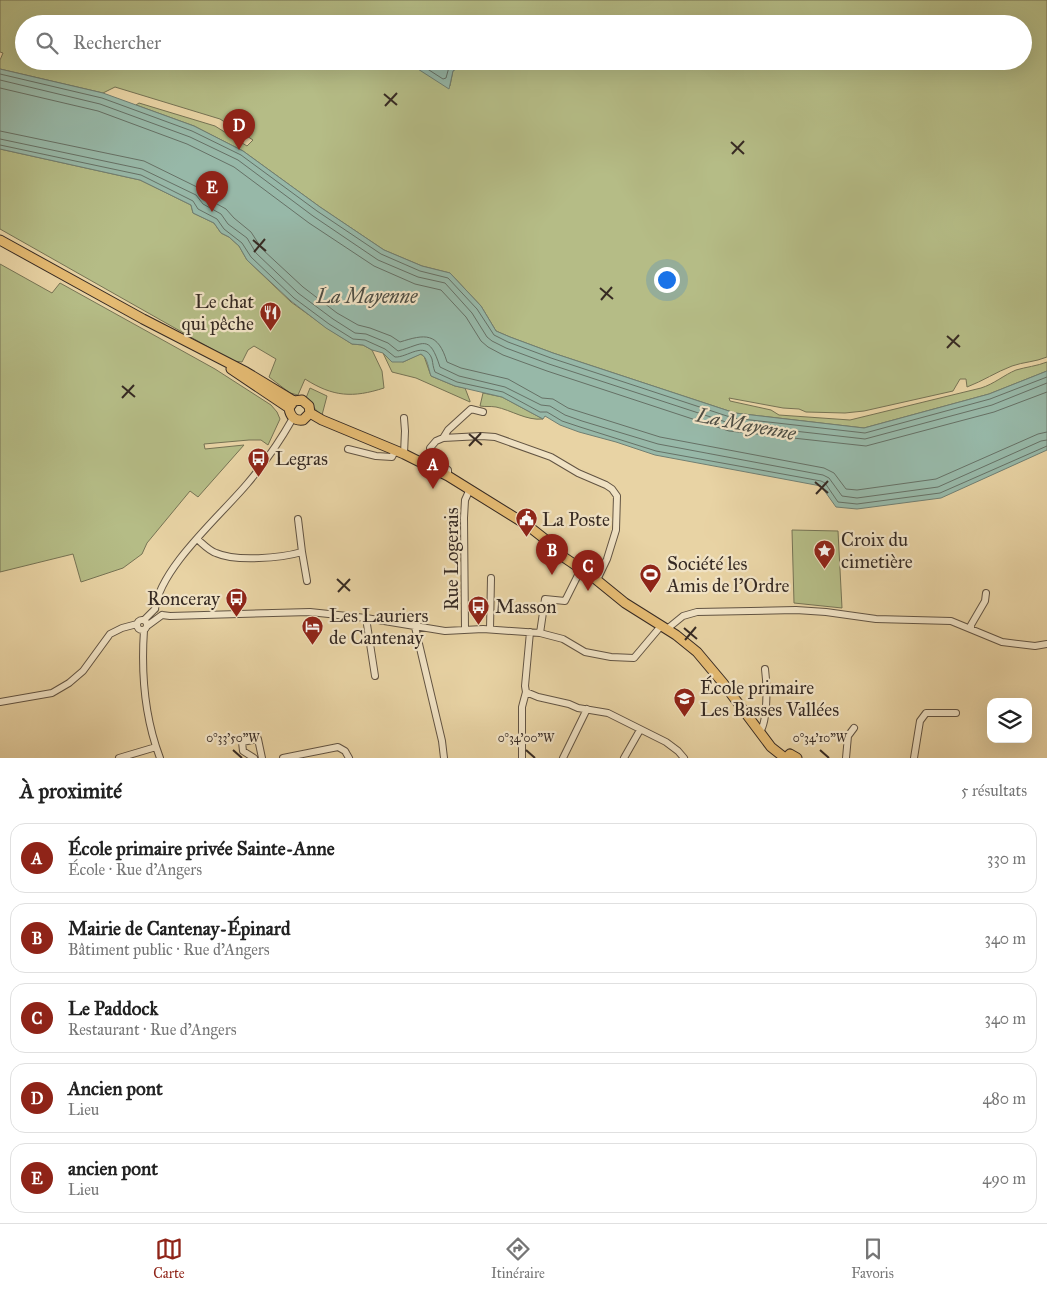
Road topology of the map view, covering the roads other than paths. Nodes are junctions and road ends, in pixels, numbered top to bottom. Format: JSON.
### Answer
{"nodes":[{"id":1,"x":0,"y":240,"type":"edge"},
{"id":2,"x":292,"y":404,"type":"junction"},
{"id":3,"x":483,"y":412,"type":"dead end"},
{"id":4,"x":310,"y":413,"type":"junction"},
{"id":5,"x":293,"y":418,"type":"junction"},
{"id":6,"x":404,"y":418,"type":"dead end"},
{"id":7,"x":443,"y":438,"type":"junction"},
{"id":8,"x":348,"y":449,"type":"dead end"},
{"id":9,"x":395,"y":451,"type":"junction"},
{"id":10,"x":404,"y":454,"type":"junction"},
{"id":11,"x":448,"y":476,"type":"junction"},
{"id":12,"x":470,"y":489,"type":"junction"},
{"id":13,"x":298,"y":519,"type":"dead end"},
{"id":14,"x":197,"y":539,"type":"junction"},
{"id":15,"x":302,"y":552,"type":"junction"},
{"id":16,"x":581,"y":569,"type":"junction"},
{"id":17,"x":491,"y":578,"type":"dead end"},
{"id":18,"x":597,"y":580,"type":"junction"},
{"id":19,"x":307,"y":581,"type":"dead end"},
{"id":20,"x":986,"y":593,"type":"dead end"},
{"id":21,"x":154,"y":614,"type":"junction"},
{"id":22,"x":366,"y":618,"type":"junction"},
{"id":23,"x":145,"y":625,"type":"junction"},
{"id":24,"x":415,"y":627,"type":"junction"},
{"id":25,"x":664,"y":627,"type":"junction"},
{"id":26,"x":466,"y":629,"type":"junction"},
{"id":27,"x":490,"y":629,"type":"junction"},
{"id":28,"x":971,"y":629,"type":"junction"},
{"id":29,"x":530,"y":632,"type":"junction"},
{"id":30,"x":540,"y":633,"type":"junction"},
{"id":31,"x":1047,"y":644,"type":"edge"},
{"id":32,"x":765,"y":669,"type":"dead end"},
{"id":33,"x":374,"y":676,"type":"dead end"},
{"id":34,"x":526,"y":692,"type":"junction"},
{"id":35,"x":0,"y":702,"type":"edge"},
{"id":36,"x":587,"y":709,"type":"junction"},
{"id":37,"x":956,"y":713,"type":"dead end"},
{"id":38,"x":854,"y":728,"type":"dead end"},
{"id":39,"x":640,"y":730,"type":"junction"},
{"id":40,"x":760,"y":732,"type":"junction"},
{"id":41,"x":156,"y":747,"type":"junction"},
{"id":42,"x":121,"y":758,"type":"edge"},
{"id":43,"x":160,"y":758,"type":"edge"},
{"id":44,"x":254,"y":758,"type":"edge"},
{"id":45,"x":262,"y":758,"type":"edge"},
{"id":46,"x":283,"y":758,"type":"edge"},
{"id":47,"x":349,"y":758,"type":"edge"},
{"id":48,"x":444,"y":758,"type":"edge"},
{"id":49,"x":522,"y":758,"type":"edge"},
{"id":50,"x":563,"y":758,"type":"edge"},
{"id":51,"x":624,"y":758,"type":"edge"},
{"id":52,"x":684,"y":758,"type":"edge"},
{"id":53,"x":785,"y":758,"type":"edge"},
{"id":54,"x":797,"y":758,"type":"edge"},
{"id":55,"x":846,"y":758,"type":"edge"},
{"id":56,"x":914,"y":758,"type":"edge"}],
"edges":[{"from":1,"to":2,"type":"main road"},
{"from":2,"to":4,"type":"main road"},
{"from":2,"to":5,"type":"main road"},
{"from":3,"to":7,"type":"street"},
{"from":4,"to":5,"type":"main road"},
{"from":4,"to":9,"type":"main road"},
{"from":5,"to":14,"type":"street"},
{"from":6,"to":10,"type":"street"},
{"from":7,"to":11,"type":"street"},
{"from":7,"to":18,"type":"street"},
{"from":8,"to":9,"type":"street"},
{"from":9,"to":10,"type":"main road"},
{"from":10,"to":11,"type":"main road"},
{"from":11,"to":12,"type":"main road"},
{"from":12,"to":16,"type":"main road"},
{"from":12,"to":26,"type":"street","name":"Rue Logerais"},
{"from":13,"to":15,"type":"street"},
{"from":14,"to":15,"type":"street"},
{"from":14,"to":21,"type":"street"},
{"from":15,"to":19,"type":"street"},
{"from":16,"to":18,"type":"main road"},
{"from":16,"to":30,"type":"street"},
{"from":17,"to":27,"type":"street"},
{"from":18,"to":25,"type":"main road"},
{"from":20,"to":28,"type":"street"},
{"from":21,"to":22,"type":"street"},
{"from":21,"to":23,"type":"street"},
{"from":22,"to":24,"type":"street"},
{"from":22,"to":33,"type":"street"},
{"from":23,"to":35,"type":"street"},
{"from":23,"to":41,"type":"street"},
{"from":24,"to":26,"type":"street"},
{"from":24,"to":48,"type":"street"},
{"from":25,"to":28,"type":"street"},
{"from":25,"to":30,"type":"street"},
{"from":25,"to":40,"type":"main road"},
{"from":26,"to":27,"type":"street"},
{"from":27,"to":29,"type":"street"},
{"from":28,"to":31,"type":"street"},
{"from":29,"to":30,"type":"street"},
{"from":29,"to":34,"type":"street"},
{"from":32,"to":40,"type":"street"},
{"from":34,"to":36,"type":"street"},
{"from":34,"to":49,"type":"street"},
{"from":36,"to":39,"type":"street"},
{"from":36,"to":50,"type":"street"},
{"from":37,"to":56,"type":"street"},
{"from":38,"to":55,"type":"street"},
{"from":39,"to":51,"type":"street"},
{"from":39,"to":52,"type":"street"},
{"from":40,"to":53,"type":"main road"},
{"from":41,"to":42,"type":"street"},
{"from":41,"to":43,"type":"street"},
{"from":44,"to":45,"type":"street"},
{"from":46,"to":47,"type":"street"},
{"from":53,"to":54,"type":"main road"}]}
